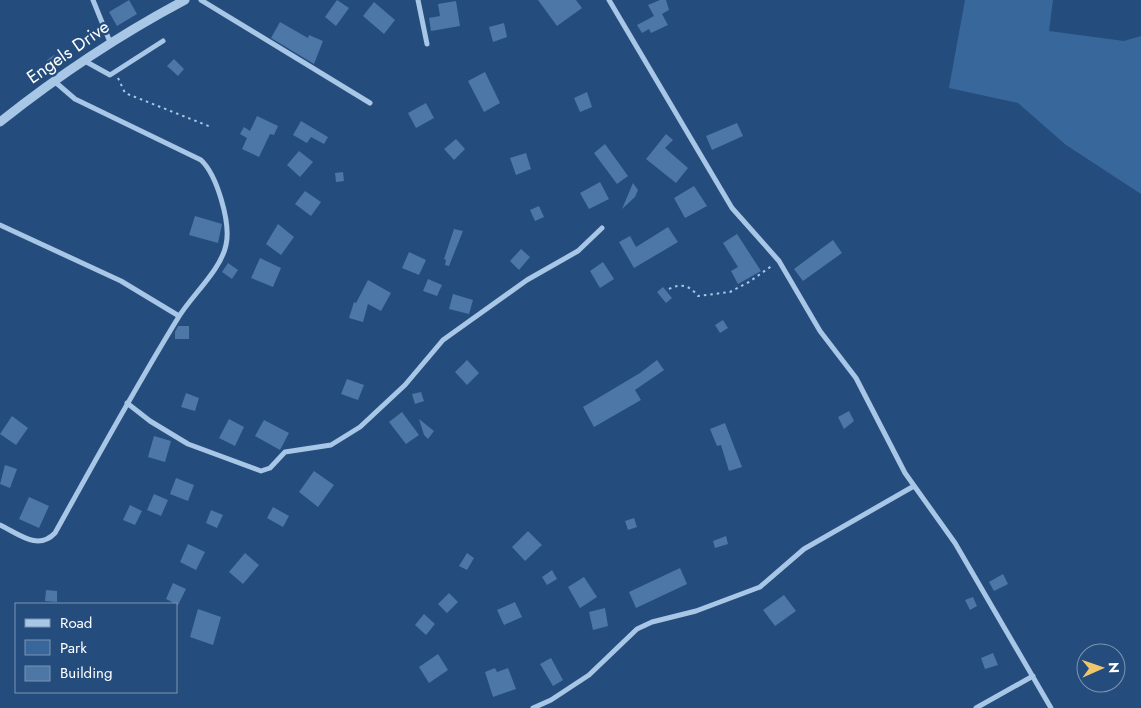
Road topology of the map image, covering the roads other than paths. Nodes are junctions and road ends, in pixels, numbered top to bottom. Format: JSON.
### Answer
{"nodes":[{"id":1,"x":93,"y":0,"type":"edge"},
{"id":2,"x":185,"y":0,"type":"edge"},
{"id":3,"x":201,"y":0,"type":"edge"},
{"id":4,"x":418,"y":0,"type":"edge"},
{"id":5,"x":609,"y":0,"type":"edge"},
{"id":6,"x":163,"y":41,"type":"dead end"},
{"id":7,"x":110,"y":42,"type":"junction"},
{"id":8,"x":427,"y":44,"type":"dead end"},
{"id":9,"x":83,"y":59,"type":"junction"},
{"id":10,"x":53,"y":80,"type":"junction"},
{"id":11,"x":370,"y":103,"type":"dead end"},
{"id":12,"x":0,"y":122,"type":"edge"},
{"id":13,"x":0,"y":225,"type":"edge"},
{"id":14,"x":602,"y":228,"type":"dead end"},
{"id":15,"x":179,"y":316,"type":"junction"},
{"id":16,"x":127,"y":403,"type":"junction"},
{"id":17,"x":914,"y":486,"type":"junction"},
{"id":18,"x":0,"y":525,"type":"edge"},
{"id":19,"x":1033,"y":676,"type":"junction"},
{"id":20,"x":533,"y":708,"type":"edge"},
{"id":21,"x":976,"y":708,"type":"edge"},
{"id":22,"x":1051,"y":708,"type":"edge"}],
"edges":[{"from":1,"to":7,"type":"street"},
{"from":2,"to":7,"type":"street","name":"Engels Drive"},
{"from":3,"to":11,"type":"street"},
{"from":4,"to":8,"type":"street"},
{"from":5,"to":17,"type":"street"},
{"from":6,"to":9,"type":"street"},
{"from":7,"to":9,"type":"street","name":"Engels Drive"},
{"from":9,"to":10,"type":"street","name":"Engels Drive"},
{"from":10,"to":12,"type":"street","name":"Engels Drive"},
{"from":10,"to":15,"type":"street"},
{"from":13,"to":15,"type":"street"},
{"from":14,"to":16,"type":"street"},
{"from":15,"to":16,"type":"street"},
{"from":16,"to":18,"type":"street"},
{"from":17,"to":19,"type":"street"},
{"from":17,"to":20,"type":"street"},
{"from":19,"to":21,"type":"street"},
{"from":19,"to":22,"type":"street"}]}
